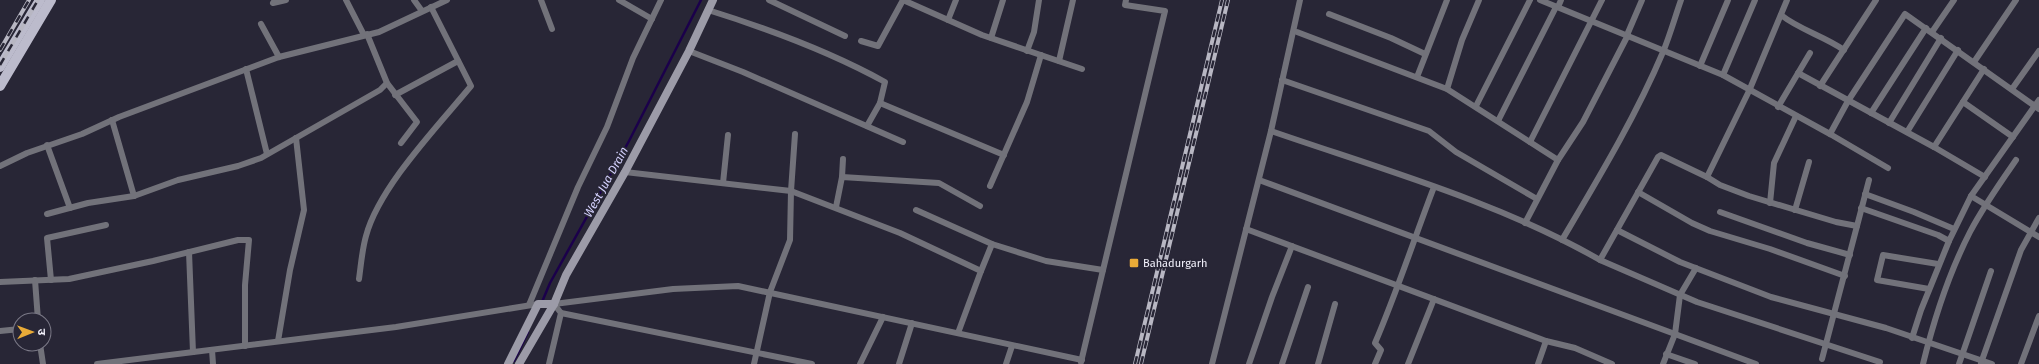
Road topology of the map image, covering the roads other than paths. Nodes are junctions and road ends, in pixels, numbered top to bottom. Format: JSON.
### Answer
{"nodes":[{"id":1,"x":40,"y":0,"type":"edge"},
{"id":2,"x":51,"y":0,"type":"edge"},
{"id":3,"x":275,"y":0,"type":"edge"},
{"id":4,"x":286,"y":0,"type":"edge"},
{"id":5,"x":346,"y":0,"type":"edge"},
{"id":6,"x":414,"y":0,"type":"edge"},
{"id":7,"x":444,"y":0,"type":"edge"},
{"id":8,"x":541,"y":0,"type":"edge"},
{"id":9,"x":619,"y":0,"type":"edge"},
{"id":10,"x":661,"y":0,"type":"edge"},
{"id":11,"x":713,"y":0,"type":"edge"},
{"id":12,"x":769,"y":0,"type":"edge"},
{"id":13,"x":956,"y":0,"type":"edge"},
{"id":14,"x":1003,"y":0,"type":"edge"},
{"id":15,"x":1039,"y":0,"type":"edge"},
{"id":16,"x":1073,"y":0,"type":"edge"},
{"id":17,"x":1126,"y":0,"type":"edge"},
{"id":18,"x":1300,"y":0,"type":"edge"},
{"id":19,"x":1447,"y":0,"type":"edge"},
{"id":20,"x":1479,"y":0,"type":"edge"},
{"id":21,"x":1530,"y":0,"type":"edge"},
{"id":22,"x":1540,"y":0,"type":"edge"},
{"id":23,"x":1561,"y":0,"type":"edge"},
{"id":24,"x":1602,"y":0,"type":"edge"},
{"id":25,"x":1642,"y":0,"type":"edge"},
{"id":26,"x":1681,"y":0,"type":"edge"},
{"id":27,"x":1720,"y":0,"type":"edge"},
{"id":28,"x":1755,"y":0,"type":"edge"},
{"id":29,"x":1787,"y":0,"type":"edge"},
{"id":30,"x":1876,"y":0,"type":"edge"},
{"id":31,"x":1954,"y":0,"type":"edge"},
{"id":32,"x":2016,"y":0,"type":"edge"},
{"id":33,"x":1728,"y":2,"type":"edge"},
{"id":34,"x":431,"y":7,"type":"junction"},
{"id":35,"x":1557,"y":7,"type":"junction"},
{"id":36,"x":708,"y":10,"type":"junction"},
{"id":37,"x":422,"y":12,"type":"junction"},
{"id":38,"x":1329,"y":14,"type":"dead end"},
{"id":39,"x":1781,"y":15,"type":"junction"},
{"id":40,"x":652,"y":19,"type":"junction"},
{"id":41,"x":948,"y":20,"type":"junction"},
{"id":42,"x":1592,"y":22,"type":"junction"},
{"id":43,"x":261,"y":24,"type":"dead end"},
{"id":44,"x":1926,"y":28,"type":"junction"},
{"id":45,"x":552,"y":29,"type":"dead end"},
{"id":46,"x":1297,"y":32,"type":"dead end"},
{"id":47,"x":1932,"y":32,"type":"junction"},
{"id":48,"x":365,"y":35,"type":"junction"},
{"id":49,"x":1627,"y":35,"type":"junction"},
{"id":50,"x":846,"y":36,"type":"dead end"},
{"id":51,"x":990,"y":38,"type":"junction"},
{"id":52,"x":1941,"y":38,"type":"junction"},
{"id":53,"x":860,"y":41,"type":"dead end"},
{"id":54,"x":1664,"y":50,"type":"junction"},
{"id":55,"x":1844,"y":50,"type":"junction"},
{"id":56,"x":1958,"y":50,"type":"junction"},
{"id":57,"x":689,"y":51,"type":"junction"},
{"id":58,"x":1027,"y":51,"type":"junction"},
{"id":59,"x":2039,"y":51,"type":"edge"},
{"id":60,"x":1810,"y":53,"type":"dead end"},
{"id":61,"x":1425,"y":54,"type":"junction"},
{"id":62,"x":1041,"y":55,"type":"junction"},
{"id":63,"x":280,"y":57,"type":"junction"},
{"id":64,"x":458,"y":61,"type":"junction"},
{"id":65,"x":1059,"y":61,"type":"junction"},
{"id":66,"x":1974,"y":62,"type":"junction"},
{"id":67,"x":1700,"y":66,"type":"junction"},
{"id":68,"x":0,"y":67,"type":"edge"},
{"id":69,"x":246,"y":69,"type":"junction"},
{"id":70,"x":1082,"y":69,"type":"dead end"},
{"id":71,"x":1984,"y":69,"type":"junction"},
{"id":72,"x":1798,"y":73,"type":"junction"},
{"id":73,"x":1723,"y":75,"type":"junction"},
{"id":74,"x":1416,"y":77,"type":"junction"},
{"id":75,"x":1282,"y":80,"type":"junction"},
{"id":76,"x":387,"y":83,"type":"junction"},
{"id":77,"x":0,"y":86,"type":"edge"},
{"id":78,"x":1820,"y":86,"type":"junction"},
{"id":79,"x":1447,"y":89,"type":"junction"},
{"id":80,"x":2012,"y":89,"type":"junction"},
{"id":81,"x":1749,"y":91,"type":"junction"},
{"id":82,"x":395,"y":95,"type":"junction"},
{"id":83,"x":2039,"y":100,"type":"edge"},
{"id":84,"x":1848,"y":101,"type":"junction"},
{"id":85,"x":1963,"y":102,"type":"junction"},
{"id":86,"x":880,"y":103,"type":"junction"},
{"id":87,"x":1476,"y":106,"type":"junction"},
{"id":88,"x":1778,"y":106,"type":"junction"},
{"id":89,"x":2037,"y":107,"type":"edge"},
{"id":90,"x":1871,"y":113,"type":"junction"},
{"id":91,"x":1796,"y":116,"type":"junction"},
{"id":92,"x":112,"y":120,"type":"junction"},
{"id":93,"x":1498,"y":121,"type":"junction"},
{"id":94,"x":1889,"y":123,"type":"junction"},
{"id":95,"x":867,"y":126,"type":"junction"},
{"id":96,"x":1271,"y":131,"type":"junction"},
{"id":97,"x":1907,"y":132,"type":"junction"},
{"id":98,"x":795,"y":134,"type":"dead end"},
{"id":99,"x":1830,"y":134,"type":"junction"},
{"id":100,"x":728,"y":135,"type":"dead end"},
{"id":101,"x":2013,"y":137,"type":"junction"},
{"id":102,"x":296,"y":138,"type":"junction"},
{"id":103,"x":903,"y":142,"type":"dead end"},
{"id":104,"x":1530,"y":142,"type":"junction"},
{"id":105,"x":401,"y":143,"type":"dead end"},
{"id":106,"x":47,"y":145,"type":"junction"},
{"id":107,"x":1934,"y":147,"type":"junction"},
{"id":108,"x":267,"y":154,"type":"junction"},
{"id":109,"x":1004,"y":155,"type":"junction"},
{"id":110,"x":842,"y":159,"type":"dead end"},
{"id":111,"x":1558,"y":160,"type":"junction"},
{"id":112,"x":2016,"y":160,"type":"dead end"},
{"id":113,"x":1808,"y":162,"type":"dead end"},
{"id":114,"x":0,"y":166,"type":"edge"},
{"id":115,"x":1888,"y":168,"type":"dead end"},
{"id":116,"x":625,"y":172,"type":"junction"},
{"id":117,"x":1707,"y":176,"type":"junction"},
{"id":118,"x":842,"y":177,"type":"junction"},
{"id":119,"x":1985,"y":177,"type":"junction"},
{"id":120,"x":1259,"y":180,"type":"junction"},
{"id":121,"x":1869,"y":180,"type":"dead end"},
{"id":122,"x":723,"y":183,"type":"junction"},
{"id":123,"x":990,"y":186,"type":"dead end"},
{"id":124,"x":1434,"y":187,"type":"junction"},
{"id":125,"x":791,"y":191,"type":"junction"},
{"id":126,"x":1638,"y":192,"type":"junction"},
{"id":127,"x":1864,"y":194,"type":"junction"},
{"id":128,"x":134,"y":196,"type":"junction"},
{"id":129,"x":1971,"y":196,"type":"junction"},
{"id":130,"x":1537,"y":199,"type":"junction"},
{"id":131,"x":1770,"y":203,"type":"junction"},
{"id":132,"x":1986,"y":205,"type":"junction"},
{"id":133,"x":980,"y":206,"type":"dead end"},
{"id":134,"x":836,"y":207,"type":"junction"},
{"id":135,"x":70,"y":208,"type":"junction"},
{"id":136,"x":1861,"y":208,"type":"junction"},
{"id":137,"x":916,"y":210,"type":"dead end"},
{"id":138,"x":1795,"y":210,"type":"junction"},
{"id":139,"x":1720,"y":212,"type":"dead end"},
{"id":140,"x":47,"y":214,"type":"dead end"},
{"id":141,"x":2039,"y":218,"type":"edge"},
{"id":142,"x":1525,"y":223,"type":"junction"},
{"id":143,"x":106,"y":225,"type":"dead end"},
{"id":144,"x":1857,"y":226,"type":"junction"},
{"id":145,"x":1246,"y":229,"type":"junction"},
{"id":146,"x":1954,"y":229,"type":"junction"},
{"id":147,"x":1617,"y":230,"type":"junction"},
{"id":148,"x":2031,"y":232,"type":"junction"},
{"id":149,"x":2039,"y":237,"type":"edge"},
{"id":150,"x":1414,"y":238,"type":"junction"},
{"id":151,"x":1562,"y":240,"type":"junction"},
{"id":152,"x":1949,"y":241,"type":"junction"},
{"id":153,"x":992,"y":244,"type":"junction"},
{"id":154,"x":1292,"y":246,"type":"junction"},
{"id":155,"x":189,"y":252,"type":"junction"},
{"id":156,"x":1850,"y":255,"type":"junction"},
{"id":157,"x":1600,"y":260,"type":"junction"},
{"id":158,"x":1938,"y":264,"type":"junction"},
{"id":159,"x":1696,"y":268,"type":"junction"},
{"id":160,"x":1103,"y":270,"type":"junction"},
{"id":161,"x":981,"y":271,"type":"junction"},
{"id":162,"x":1991,"y":271,"type":"dead end"},
{"id":163,"x":1845,"y":276,"type":"junction"},
{"id":164,"x":358,"y":279,"type":"dead end"},
{"id":165,"x":36,"y":280,"type":"junction"},
{"id":166,"x":51,"y":280,"type":"junction"},
{"id":167,"x":0,"y":282,"type":"edge"},
{"id":168,"x":1399,"y":286,"type":"junction"},
{"id":169,"x":1308,"y":287,"type":"dead end"},
{"id":170,"x":1929,"y":289,"type":"junction"},
{"id":171,"x":770,"y":292,"type":"junction"},
{"id":172,"x":1680,"y":295,"type":"junction"},
{"id":173,"x":1434,"y":299,"type":"junction"},
{"id":174,"x":538,"y":304,"type":"junction"},
{"id":175,"x":554,"y":304,"type":"junction"},
{"id":176,"x":1335,"y":304,"type":"dead end"},
{"id":177,"x":529,"y":305,"type":"junction"},
{"id":178,"x":38,"y":312,"type":"edge"},
{"id":179,"x":560,"y":313,"type":"junction"},
{"id":180,"x":1834,"y":314,"type":"junction"},
{"id":181,"x":883,"y":316,"type":"junction"},
{"id":182,"x":2039,"y":316,"type":"edge"},
{"id":183,"x":912,"y":323,"type":"junction"},
{"id":184,"x":12,"y":330,"type":"edge"},
{"id":185,"x":0,"y":331,"type":"edge"},
{"id":186,"x":958,"y":333,"type":"junction"},
{"id":187,"x":1675,"y":334,"type":"junction"},
{"id":188,"x":1912,"y":338,"type":"junction"},
{"id":189,"x":278,"y":341,"type":"junction"},
{"id":190,"x":1546,"y":341,"type":"junction"},
{"id":191,"x":1928,"y":342,"type":"junction"},
{"id":192,"x":1826,"y":344,"type":"junction"},
{"id":193,"x":244,"y":346,"type":"junction"},
{"id":194,"x":1012,"y":346,"type":"junction"},
{"id":195,"x":212,"y":350,"type":"junction"},
{"id":196,"x":41,"y":352,"type":"edge"},
{"id":197,"x":192,"y":352,"type":"junction"},
{"id":198,"x":757,"y":353,"type":"junction"},
{"id":199,"x":1666,"y":354,"type":"junction"},
{"id":200,"x":1962,"y":355,"type":"junction"},
{"id":201,"x":1822,"y":358,"type":"dead end"},
{"id":202,"x":1082,"y":362,"type":"edge"},
{"id":203,"x":1880,"y":362,"type":"dead end"},
{"id":204,"x":1981,"y":362,"type":"edge"},
{"id":205,"x":43,"y":364,"type":"edge"},
{"id":206,"x":97,"y":364,"type":"edge"},
{"id":207,"x":213,"y":364,"type":"edge"},
{"id":208,"x":508,"y":364,"type":"edge"},
{"id":209,"x":519,"y":364,"type":"edge"},
{"id":210,"x":549,"y":364,"type":"edge"},
{"id":211,"x":754,"y":364,"type":"edge"},
{"id":212,"x":812,"y":364,"type":"edge"},
{"id":213,"x":860,"y":364,"type":"edge"},
{"id":214,"x":899,"y":364,"type":"edge"},
{"id":215,"x":1006,"y":364,"type":"edge"},
{"id":216,"x":1212,"y":364,"type":"edge"},
{"id":217,"x":1249,"y":364,"type":"edge"},
{"id":218,"x":1282,"y":364,"type":"edge"},
{"id":219,"x":1318,"y":364,"type":"edge"},
{"id":220,"x":1375,"y":364,"type":"edge"},
{"id":221,"x":1408,"y":364,"type":"edge"},
{"id":222,"x":1538,"y":364,"type":"edge"},
{"id":223,"x":1612,"y":364,"type":"edge"},
{"id":224,"x":1662,"y":364,"type":"edge"},
{"id":225,"x":1694,"y":364,"type":"edge"},
{"id":226,"x":1756,"y":364,"type":"edge"},
{"id":227,"x":1923,"y":364,"type":"edge"},
{"id":228,"x":1959,"y":364,"type":"edge"},
{"id":229,"x":1992,"y":364,"type":"edge"},
{"id":230,"x":2021,"y":364,"type":"edge"}],
"edges":[{"from":1,"to":68,"type":"main road"},
{"from":2,"to":77,"type":"main road"},
{"from":3,"to":4,"type":"street"},
{"from":5,"to":48,"type":"street"},
{"from":6,"to":37,"type":"street"},
{"from":7,"to":34,"type":"street"},
{"from":8,"to":45,"type":"street"},
{"from":9,"to":40,"type":"street"},
{"from":10,"to":40,"type":"street"},
{"from":11,"to":36,"type":"main road"},
{"from":12,"to":50,"type":"street"},
{"from":13,"to":41,"type":"street"},
{"from":14,"to":51,"type":"street"},
{"from":15,"to":58,"type":"street"},
{"from":16,"to":65,"type":"street"},
{"from":17,"to":160,"type":"street"},
{"from":18,"to":75,"type":"street"},
{"from":19,"to":61,"type":"street"},
{"from":20,"to":79,"type":"street"},
{"from":21,"to":87,"type":"street"},
{"from":22,"to":35,"type":"street"},
{"from":23,"to":35,"type":"street"},
{"from":24,"to":42,"type":"street"},
{"from":25,"to":49,"type":"street"},
{"from":26,"to":54,"type":"street"},
{"from":27,"to":33,"type":"street"},
{"from":28,"to":73,"type":"street"},
{"from":29,"to":39,"type":"street"},
{"from":30,"to":55,"type":"street"},
{"from":31,"to":47,"type":"street"},
{"from":32,"to":66,"type":"street"},
{"from":33,"to":67,"type":"street"},
{"from":34,"to":37,"type":"street"},
{"from":34,"to":64,"type":"street"},
{"from":35,"to":42,"type":"street"},
{"from":35,"to":93,"type":"street"},
{"from":36,"to":57,"type":"main road"},
{"from":36,"to":86,"type":"street"},
{"from":37,"to":48,"type":"street"},
{"from":38,"to":61,"type":"street"},
{"from":39,"to":55,"type":"street"},
{"from":39,"to":81,"type":"street"},
{"from":40,"to":177,"type":"street"},
{"from":41,"to":51,"type":"street"},
{"from":41,"to":53,"type":"street"},
{"from":42,"to":49,"type":"street"},
{"from":42,"to":104,"type":"street"},
{"from":43,"to":63,"type":"street"},
{"from":44,"to":47,"type":"street"},
{"from":44,"to":84,"type":"street"},
{"from":44,"to":90,"type":"street"},
{"from":46,"to":74,"type":"street"},
{"from":47,"to":52,"type":"street"},
{"from":48,"to":63,"type":"street"},
{"from":48,"to":76,"type":"street"},
{"from":49,"to":54,"type":"street"},
{"from":49,"to":111,"type":"street"},
{"from":51,"to":58,"type":"street"},
{"from":52,"to":56,"type":"street"},
{"from":52,"to":94,"type":"street"},
{"from":54,"to":67,"type":"street"},
{"from":54,"to":151,"type":"street"},
{"from":55,"to":78,"type":"street"},
{"from":56,"to":66,"type":"street"},
{"from":56,"to":97,"type":"street"},
{"from":57,"to":95,"type":"street"},
{"from":57,"to":116,"type":"main road"},
{"from":58,"to":62,"type":"street"},
{"from":59,"to":80,"type":"street"},
{"from":60,"to":72,"type":"street"},
{"from":61,"to":74,"type":"street"},
{"from":62,"to":65,"type":"street"},
{"from":62,"to":109,"type":"street"},
{"from":63,"to":69,"type":"street"},
{"from":64,"to":82,"type":"street"},
{"from":64,"to":164,"type":"street"},
{"from":65,"to":70,"type":"street"},
{"from":66,"to":71,"type":"street"},
{"from":67,"to":73,"type":"street"},
{"from":69,"to":92,"type":"street"},
{"from":69,"to":108,"type":"street"},
{"from":71,"to":80,"type":"street"},
{"from":71,"to":85,"type":"street"},
{"from":72,"to":78,"type":"street"},
{"from":72,"to":88,"type":"street"},
{"from":73,"to":81,"type":"street"},
{"from":74,"to":79,"type":"street"},
{"from":75,"to":96,"type":"street"},
{"from":75,"to":130,"type":"street"},
{"from":76,"to":82,"type":"street"},
{"from":76,"to":102,"type":"street"},
{"from":78,"to":84,"type":"street"},
{"from":79,"to":87,"type":"street"},
{"from":80,"to":89,"type":"street"},
{"from":81,"to":88,"type":"street"},
{"from":81,"to":117,"type":"street"},
{"from":82,"to":105,"type":"street"},
{"from":83,"to":89,"type":"street"},
{"from":84,"to":90,"type":"street"},
{"from":84,"to":99,"type":"street"},
{"from":85,"to":101,"type":"street"},
{"from":85,"to":107,"type":"street"},
{"from":86,"to":95,"type":"street"},
{"from":86,"to":109,"type":"street"},
{"from":87,"to":93,"type":"street"},
{"from":88,"to":91,"type":"street"},
{"from":89,"to":101,"type":"street"},
{"from":90,"to":94,"type":"street"},
{"from":91,"to":99,"type":"street"},
{"from":91,"to":131,"type":"street"},
{"from":92,"to":106,"type":"street"},
{"from":92,"to":128,"type":"street"},
{"from":93,"to":104,"type":"street"},
{"from":94,"to":97,"type":"street"},
{"from":95,"to":103,"type":"street"},
{"from":96,"to":120,"type":"street"},
{"from":96,"to":124,"type":"street"},
{"from":97,"to":107,"type":"street"},
{"from":98,"to":125,"type":"street"},
{"from":99,"to":115,"type":"street"},
{"from":100,"to":122,"type":"street"},
{"from":101,"to":119,"type":"street"},
{"from":102,"to":108,"type":"street"},
{"from":102,"to":189,"type":"street"},
{"from":104,"to":111,"type":"street"},
{"from":106,"to":114,"type":"street"},
{"from":106,"to":135,"type":"street"},
{"from":107,"to":119,"type":"street"},
{"from":108,"to":128,"type":"street"},
{"from":109,"to":123,"type":"street"},
{"from":110,"to":118,"type":"street"},
{"from":111,"to":130,"type":"street"},
{"from":112,"to":132,"type":"street"},
{"from":113,"to":138,"type":"street"},
{"from":116,"to":122,"type":"street"},
{"from":116,"to":175,"type":"main road"},
{"from":117,"to":126,"type":"street"},
{"from":117,"to":131,"type":"street"},
{"from":118,"to":133,"type":"street"},
{"from":118,"to":134,"type":"street"},
{"from":119,"to":129,"type":"street"},
{"from":120,"to":145,"type":"street"},
{"from":120,"to":150,"type":"street"},
{"from":121,"to":127,"type":"street"},
{"from":122,"to":125,"type":"street"},
{"from":124,"to":142,"type":"street"},
{"from":124,"to":150,"type":"street"},
{"from":125,"to":134,"type":"street"},
{"from":125,"to":171,"type":"street"},
{"from":126,"to":147,"type":"street"},
{"from":126,"to":163,"type":"street"},
{"from":127,"to":136,"type":"street"},
{"from":127,"to":146,"type":"street"},
{"from":128,"to":135,"type":"street"},
{"from":129,"to":132,"type":"street"},
{"from":129,"to":146,"type":"street"},
{"from":130,"to":142,"type":"street"},
{"from":131,"to":138,"type":"street"},
{"from":132,"to":148,"type":"street"},
{"from":132,"to":191,"type":"street"},
{"from":134,"to":161,"type":"street"},
{"from":135,"to":140,"type":"street"},
{"from":136,"to":144,"type":"street"},
{"from":136,"to":152,"type":"street"},
{"from":137,"to":153,"type":"street"},
{"from":138,"to":144,"type":"street"},
{"from":139,"to":156,"type":"street"},
{"from":141,"to":148,"type":"street"},
{"from":142,"to":151,"type":"street"},
{"from":143,"to":166,"type":"street"},
{"from":144,"to":156,"type":"street"},
{"from":145,"to":154,"type":"street"},
{"from":145,"to":216,"type":"street"},
{"from":146,"to":152,"type":"street"},
{"from":147,"to":157,"type":"street"},
{"from":147,"to":159,"type":"street"},
{"from":148,"to":149,"type":"street"},
{"from":148,"to":204,"type":"street"},
{"from":150,"to":168,"type":"street"},
{"from":150,"to":187,"type":"street"},
{"from":151,"to":157,"type":"street"},
{"from":152,"to":158,"type":"street"},
{"from":153,"to":160,"type":"street"},
{"from":153,"to":161,"type":"street"},
{"from":154,"to":168,"type":"street"},
{"from":154,"to":217,"type":"street"},
{"from":155,"to":166,"type":"street"},
{"from":155,"to":193,"type":"street"},
{"from":155,"to":197,"type":"street"},
{"from":156,"to":163,"type":"street"},
{"from":157,"to":172,"type":"street"},
{"from":158,"to":170,"type":"street"},
{"from":158,"to":170,"type":"street"},
{"from":159,"to":172,"type":"street"},
{"from":159,"to":180,"type":"street"},
{"from":160,"to":202,"type":"street"},
{"from":161,"to":186,"type":"street"},
{"from":162,"to":200,"type":"street"},
{"from":163,"to":180,"type":"street"},
{"from":165,"to":166,"type":"street"},
{"from":165,"to":167,"type":"street"},
{"from":165,"to":178,"type":"street"},
{"from":168,"to":173,"type":"street"},
{"from":168,"to":220,"type":"street"},
{"from":169,"to":218,"type":"street"},
{"from":170,"to":188,"type":"street"},
{"from":171,"to":175,"type":"street"},
{"from":171,"to":181,"type":"street"},
{"from":171,"to":198,"type":"street"},
{"from":172,"to":187,"type":"street"},
{"from":172,"to":192,"type":"street"},
{"from":173,"to":190,"type":"street"},
{"from":173,"to":221,"type":"street"},
{"from":174,"to":175,"type":"main road"},
{"from":174,"to":177,"type":"street"},
{"from":174,"to":208,"type":"main road"},
{"from":175,"to":179,"type":"street"},
{"from":175,"to":209,"type":"main road"},
{"from":176,"to":219,"type":"street"},
{"from":177,"to":189,"type":"street"},
{"from":179,"to":198,"type":"street"},
{"from":179,"to":210,"type":"street"},
{"from":180,"to":188,"type":"street"},
{"from":180,"to":192,"type":"street"},
{"from":181,"to":183,"type":"street"},
{"from":181,"to":213,"type":"street"},
{"from":182,"to":230,"type":"street"},
{"from":183,"to":186,"type":"street"},
{"from":183,"to":214,"type":"street"},
{"from":184,"to":185,"type":"street"},
{"from":186,"to":194,"type":"street"},
{"from":187,"to":199,"type":"street"},
{"from":187,"to":226,"type":"street"},
{"from":188,"to":191,"type":"street"},
{"from":189,"to":193,"type":"street"},
{"from":190,"to":222,"type":"street"},
{"from":190,"to":223,"type":"street"},
{"from":191,"to":200,"type":"street"},
{"from":191,"to":227,"type":"street"},
{"from":192,"to":201,"type":"street"},
{"from":192,"to":203,"type":"street"},
{"from":193,"to":195,"type":"street"},
{"from":194,"to":202,"type":"street"},
{"from":194,"to":215,"type":"street"},
{"from":195,"to":197,"type":"street"},
{"from":195,"to":207,"type":"street"},
{"from":196,"to":205,"type":"street"},
{"from":197,"to":206,"type":"street"},
{"from":198,"to":211,"type":"street"},
{"from":198,"to":212,"type":"street"},
{"from":199,"to":224,"type":"street"},
{"from":199,"to":225,"type":"street"},
{"from":200,"to":204,"type":"street"},
{"from":200,"to":228,"type":"street"},
{"from":204,"to":229,"type":"street"}]}
